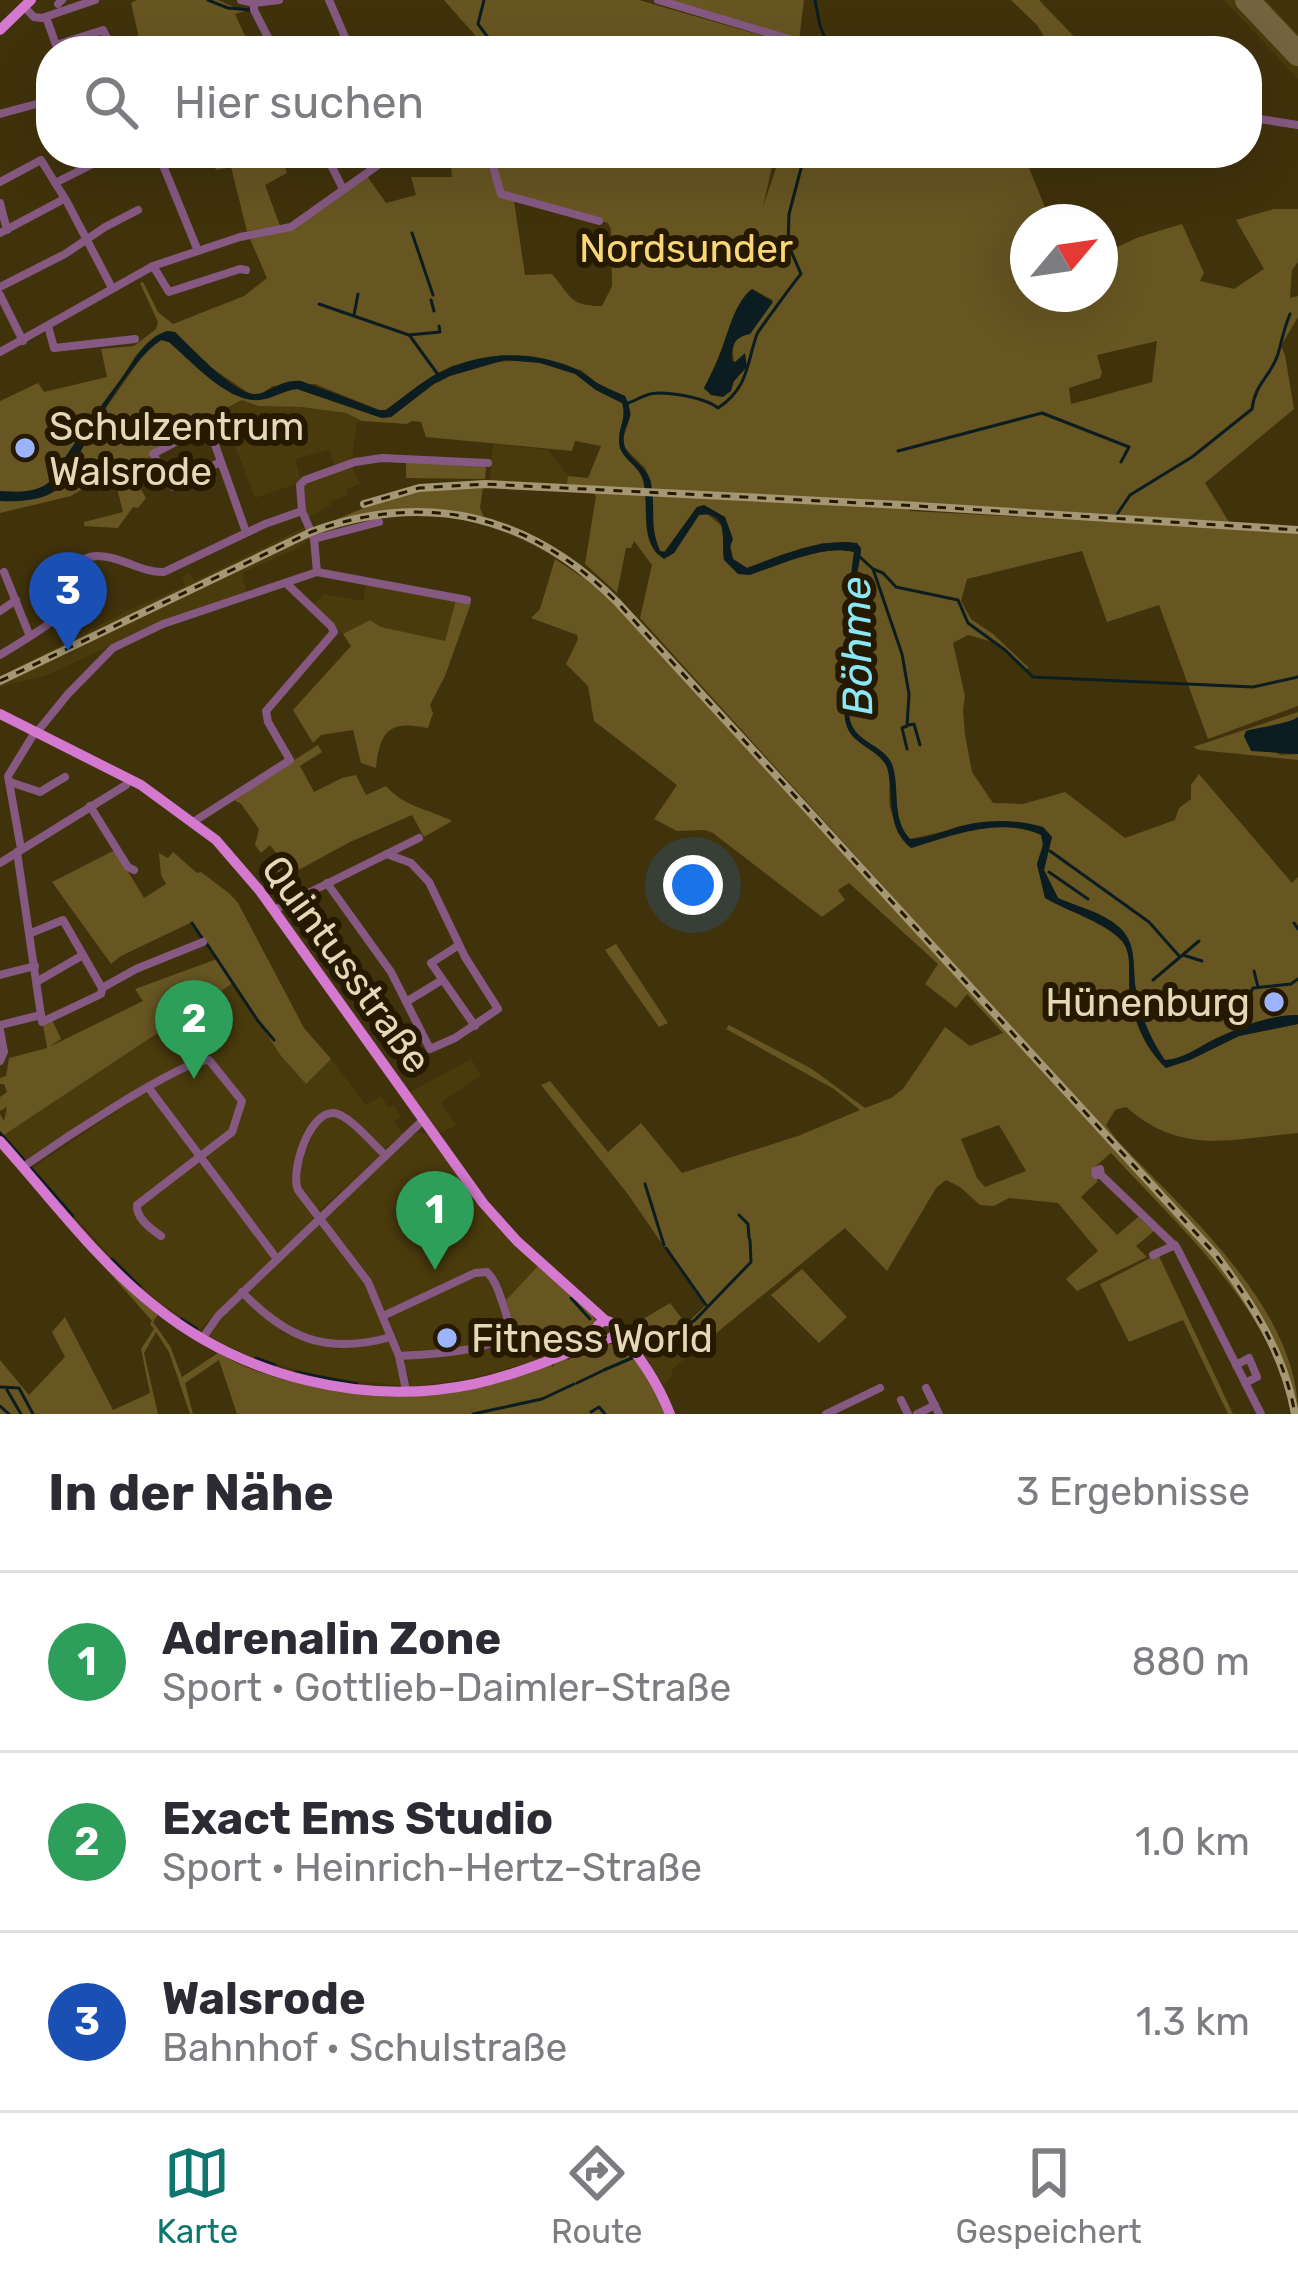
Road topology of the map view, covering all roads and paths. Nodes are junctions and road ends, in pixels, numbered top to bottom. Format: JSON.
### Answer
{"nodes":[{"id":1,"x":95,"y":0,"type":"edge"},
{"id":2,"x":241,"y":0,"type":"edge"},
{"id":3,"x":279,"y":0,"type":"edge"},
{"id":4,"x":329,"y":0,"type":"edge"},
{"id":5,"x":658,"y":0,"type":"edge"},
{"id":6,"x":28,"y":3,"type":"edge"},
{"id":7,"x":254,"y":3,"type":"edge"},
{"id":8,"x":46,"y":17,"type":"junction"},
{"id":9,"x":0,"y":29,"type":"edge"},
{"id":10,"x":53,"y":36,"type":"edge"},
{"id":11,"x":267,"y":36,"type":"edge"},
{"id":12,"x":345,"y":36,"type":"edge"},
{"id":13,"x":779,"y":36,"type":"edge"},
{"id":14,"x":36,"y":104,"type":"edge"},
{"id":15,"x":0,"y":114,"type":"edge"},
{"id":16,"x":1262,"y":119,"type":"edge"},
{"id":17,"x":1298,"y":125,"type":"edge"},
{"id":18,"x":36,"y":161,"type":"edge"},
{"id":19,"x":46,"y":168,"type":"edge"},
{"id":20,"x":82,"y":168,"type":"edge"},
{"id":21,"x":164,"y":168,"type":"edge"},
{"id":22,"x":332,"y":168,"type":"edge"},
{"id":23,"x":373,"y":168,"type":"edge"},
{"id":24,"x":493,"y":168,"type":"edge"},
{"id":25,"x":0,"y":182,"type":"edge"},
{"id":26,"x":55,"y":183,"type":"junction"},
{"id":27,"x":343,"y":189,"type":"junction"},
{"id":28,"x":64,"y":199,"type":"junction"},
{"id":29,"x":0,"y":203,"type":"edge"},
{"id":30,"x":139,"y":210,"type":"dead end"},
{"id":31,"x":598,"y":220,"type":"dead end"},
{"id":32,"x":3,"y":232,"type":"edge"},
{"id":33,"x":86,"y":239,"type":"junction"},
{"id":34,"x":198,"y":251,"type":"junction"},
{"id":35,"x":153,"y":266,"type":"junction"},
{"id":36,"x":247,"y":270,"type":"dead end"},
{"id":37,"x":112,"y":288,"type":"junction"},
{"id":38,"x":0,"y":291,"type":"edge"},
{"id":39,"x":48,"y":326,"type":"junction"},
{"id":40,"x":135,"y":339,"type":"dead end"},
{"id":41,"x":23,"y":340,"type":"junction"},
{"id":42,"x":0,"y":352,"type":"edge"},
{"id":43,"x":220,"y":462,"type":"junction"},
{"id":44,"x":488,"y":463,"type":"dead end"},
{"id":45,"x":302,"y":511,"type":"junction"},
{"id":46,"x":379,"y":522,"type":"dead end"},
{"id":47,"x":246,"y":532,"type":"junction"},
{"id":48,"x":314,"y":538,"type":"junction"},
{"id":49,"x":4,"y":572,"type":"dead end"},
{"id":50,"x":317,"y":572,"type":"junction"},
{"id":51,"x":286,"y":583,"type":"junction"},
{"id":52,"x":16,"y":600,"type":"junction"},
{"id":53,"x":467,"y":600,"type":"dead end"},
{"id":54,"x":0,"y":611,"type":"edge"},
{"id":55,"x":29,"y":634,"type":"junction"},
{"id":56,"x":0,"y":655,"type":"edge"},
{"id":57,"x":0,"y":714,"type":"edge"},
{"id":58,"x":36,"y":733,"type":"junction"},
{"id":59,"x":64,"y":777,"type":"dead end"},
{"id":60,"x":6,"y":779,"type":"edge"},
{"id":61,"x":130,"y":779,"type":"junction"},
{"id":62,"x":90,"y":806,"type":"junction"},
{"id":63,"x":194,"y":822,"type":"junction"},
{"id":64,"x":19,"y":851,"type":"junction"},
{"id":65,"x":387,"y":854,"type":"junction"},
{"id":66,"x":0,"y":863,"type":"edge"},
{"id":67,"x":411,"y":863,"type":"junction"},
{"id":68,"x":134,"y":870,"type":"dead end"},
{"id":69,"x":327,"y":883,"type":"junction"},
{"id":70,"x":274,"y":910,"type":"junction"},
{"id":71,"x":31,"y":933,"type":"junction"},
{"id":72,"x":202,"y":943,"type":"dead end"},
{"id":73,"x":459,"y":945,"type":"junction"},
{"id":74,"x":83,"y":955,"type":"junction"},
{"id":75,"x":35,"y":966,"type":"junction"},
{"id":76,"x":0,"y":975,"type":"edge"},
{"id":77,"x":442,"y":980,"type":"junction"},
{"id":78,"x":37,"y":981,"type":"junction"},
{"id":79,"x":102,"y":988,"type":"junction"},
{"id":80,"x":406,"y":1002,"type":"junction"},
{"id":81,"x":42,"y":1018,"type":"junction"},
{"id":82,"x":475,"y":1026,"type":"junction"},
{"id":83,"x":0,"y":1028,"type":"edge"},
{"id":84,"x":0,"y":1061,"type":"edge"},
{"id":85,"x":148,"y":1087,"type":"junction"},
{"id":86,"x":422,"y":1120,"type":"junction"},
{"id":87,"x":0,"y":1141,"type":"edge"},
{"id":88,"x":384,"y":1154,"type":"junction"},
{"id":89,"x":200,"y":1157,"type":"junction"},
{"id":90,"x":23,"y":1167,"type":"junction"},
{"id":91,"x":1101,"y":1175,"type":"dead end"},
{"id":92,"x":319,"y":1218,"type":"junction"},
{"id":93,"x":161,"y":1236,"type":"dead end"},
{"id":94,"x":1175,"y":1245,"type":"junction"},
{"id":95,"x":1153,"y":1255,"type":"dead end"},
{"id":96,"x":277,"y":1258,"type":"junction"},
{"id":97,"x":242,"y":1292,"type":"junction"},
{"id":98,"x":383,"y":1316,"type":"junction"},
{"id":99,"x":605,"y":1330,"type":"junction"},
{"id":100,"x":392,"y":1337,"type":"junction"},
{"id":101,"x":202,"y":1339,"type":"junction"},
{"id":102,"x":399,"y":1357,"type":"junction"},
{"id":103,"x":1236,"y":1365,"type":"junction"},
{"id":104,"x":1245,"y":1383,"type":"junction"},
{"id":105,"x":880,"y":1388,"type":"dead end"},
{"id":106,"x":926,"y":1388,"type":"dead end"},
{"id":107,"x":406,"y":1392,"type":"junction"},
{"id":108,"x":902,"y":1400,"type":"dead end"},
{"id":109,"x":937,"y":1410,"type":"edge"},
{"id":110,"x":670,"y":1414,"type":"edge"},
{"id":111,"x":826,"y":1414,"type":"edge"},
{"id":112,"x":913,"y":1414,"type":"edge"},
{"id":113,"x":1261,"y":1414,"type":"edge"}],
"edges":[{"from":1,"to":8,"type":"street"},
{"from":2,"to":7,"type":"street"},
{"from":3,"to":7,"type":"street"},
{"from":4,"to":12,"type":"street"},
{"from":5,"to":13,"type":"street"},
{"from":6,"to":8,"type":"street"},
{"from":6,"to":9,"type":"main road"},
{"from":7,"to":11,"type":"street"},
{"from":8,"to":10,"type":"street"},
{"from":14,"to":15,"type":"street"},
{"from":16,"to":17,"type":"street"},
{"from":18,"to":25,"type":"street"},
{"from":19,"to":26,"type":"street"},
{"from":20,"to":26,"type":"street"},
{"from":21,"to":34,"type":"street"},
{"from":22,"to":27,"type":"street"},
{"from":23,"to":27,"type":"street"},
{"from":24,"to":31,"type":"street"},
{"from":26,"to":28,"type":"street"},
{"from":27,"to":34,"type":"street"},
{"from":28,"to":32,"type":"street"},
{"from":28,"to":33,"type":"street"},
{"from":29,"to":32,"type":"street"},
{"from":30,"to":33,"type":"street"},
{"from":33,"to":37,"type":"street"},
{"from":33,"to":38,"type":"street"},
{"from":34,"to":35,"type":"street"},
{"from":35,"to":36,"type":"street"},
{"from":35,"to":37,"type":"street"},
{"from":37,"to":39,"type":"street"},
{"from":38,"to":41,"type":"street"},
{"from":39,"to":40,"type":"street"},
{"from":39,"to":41,"type":"street"},
{"from":41,"to":42,"type":"street"},
{"from":43,"to":43,"type":"street"},
{"from":43,"to":47,"type":"street"},
{"from":44,"to":45,"type":"street"},
{"from":45,"to":47,"type":"street"},
{"from":45,"to":48,"type":"street"},
{"from":46,"to":48,"type":"street"},
{"from":47,"to":55,"type":"street"},
{"from":48,"to":50,"type":"street"},
{"from":49,"to":52,"type":"street"},
{"from":50,"to":51,"type":"street"},
{"from":50,"to":53,"type":"street"},
{"from":51,"to":58,"type":"street"},
{"from":51,"to":63,"type":"street"},
{"from":52,"to":54,"type":"street"},
{"from":52,"to":55,"type":"street"},
{"from":55,"to":56,"type":"street"},
{"from":57,"to":58,"type":"main road","name":"Quintusstraße"},
{"from":58,"to":60,"type":"street"},
{"from":58,"to":61,"type":"main road","name":"Quintusstraße"},
{"from":59,"to":60,"type":"street"},
{"from":60,"to":64,"type":"street"},
{"from":61,"to":62,"type":"street"},
{"from":61,"to":63,"type":"main road","name":"Quintusstraße"},
{"from":62,"to":64,"type":"street"},
{"from":62,"to":68,"type":"street"},
{"from":63,"to":70,"type":"main road","name":"Quintusstraße"},
{"from":64,"to":66,"type":"street"},
{"from":64,"to":71,"type":"street"},
{"from":65,"to":67,"type":"street"},
{"from":65,"to":67,"type":"street"},
{"from":65,"to":69,"type":"street"},
{"from":67,"to":73,"type":"street"},
{"from":69,"to":70,"type":"street"},
{"from":69,"to":80,"type":"street"},
{"from":70,"to":86,"type":"main road","name":"Quintusstraße"},
{"from":71,"to":74,"type":"street"},
{"from":71,"to":75,"type":"street"},
{"from":72,"to":79,"type":"street"},
{"from":73,"to":77,"type":"street"},
{"from":73,"to":82,"type":"street"},
{"from":74,"to":78,"type":"street"},
{"from":74,"to":79,"type":"street"},
{"from":75,"to":76,"type":"street"},
{"from":75,"to":78,"type":"street"},
{"from":77,"to":80,"type":"street"},
{"from":77,"to":82,"type":"street"},
{"from":78,"to":81,"type":"street"},
{"from":79,"to":81,"type":"street"},
{"from":80,"to":82,"type":"street"},
{"from":81,"to":83,"type":"street"},
{"from":83,"to":84,"type":"street"},
{"from":85,"to":89,"type":"street"},
{"from":85,"to":89,"type":"street"},
{"from":85,"to":90,"type":"street"},
{"from":86,"to":88,"type":"street"},
{"from":86,"to":99,"type":"main road","name":"Quintusstraße"},
{"from":87,"to":90,"type":"main road"},
{"from":88,"to":92,"type":"street"},
{"from":88,"to":92,"type":"street"},
{"from":89,"to":93,"type":"street"},
{"from":89,"to":96,"type":"street"},
{"from":90,"to":101,"type":"main road"},
{"from":91,"to":94,"type":"street"},
{"from":92,"to":96,"type":"street"},
{"from":92,"to":98,"type":"street"},
{"from":94,"to":95,"type":"street"},
{"from":94,"to":103,"type":"street"},
{"from":96,"to":97,"type":"street"},
{"from":97,"to":100,"type":"street"},
{"from":97,"to":101,"type":"street"},
{"from":98,"to":100,"type":"street"},
{"from":98,"to":102,"type":"street"},
{"from":99,"to":107,"type":"main road"},
{"from":99,"to":110,"type":"main road","name":"Quintusstraße"},
{"from":100,"to":102,"type":"street"},
{"from":101,"to":107,"type":"main road"},
{"from":102,"to":107,"type":"street"},
{"from":103,"to":104,"type":"street"},
{"from":103,"to":104,"type":"street"},
{"from":104,"to":113,"type":"street"},
{"from":105,"to":111,"type":"street"},
{"from":106,"to":109,"type":"street"},
{"from":108,"to":112,"type":"street"},
{"from":109,"to":112,"type":"street"}]}
